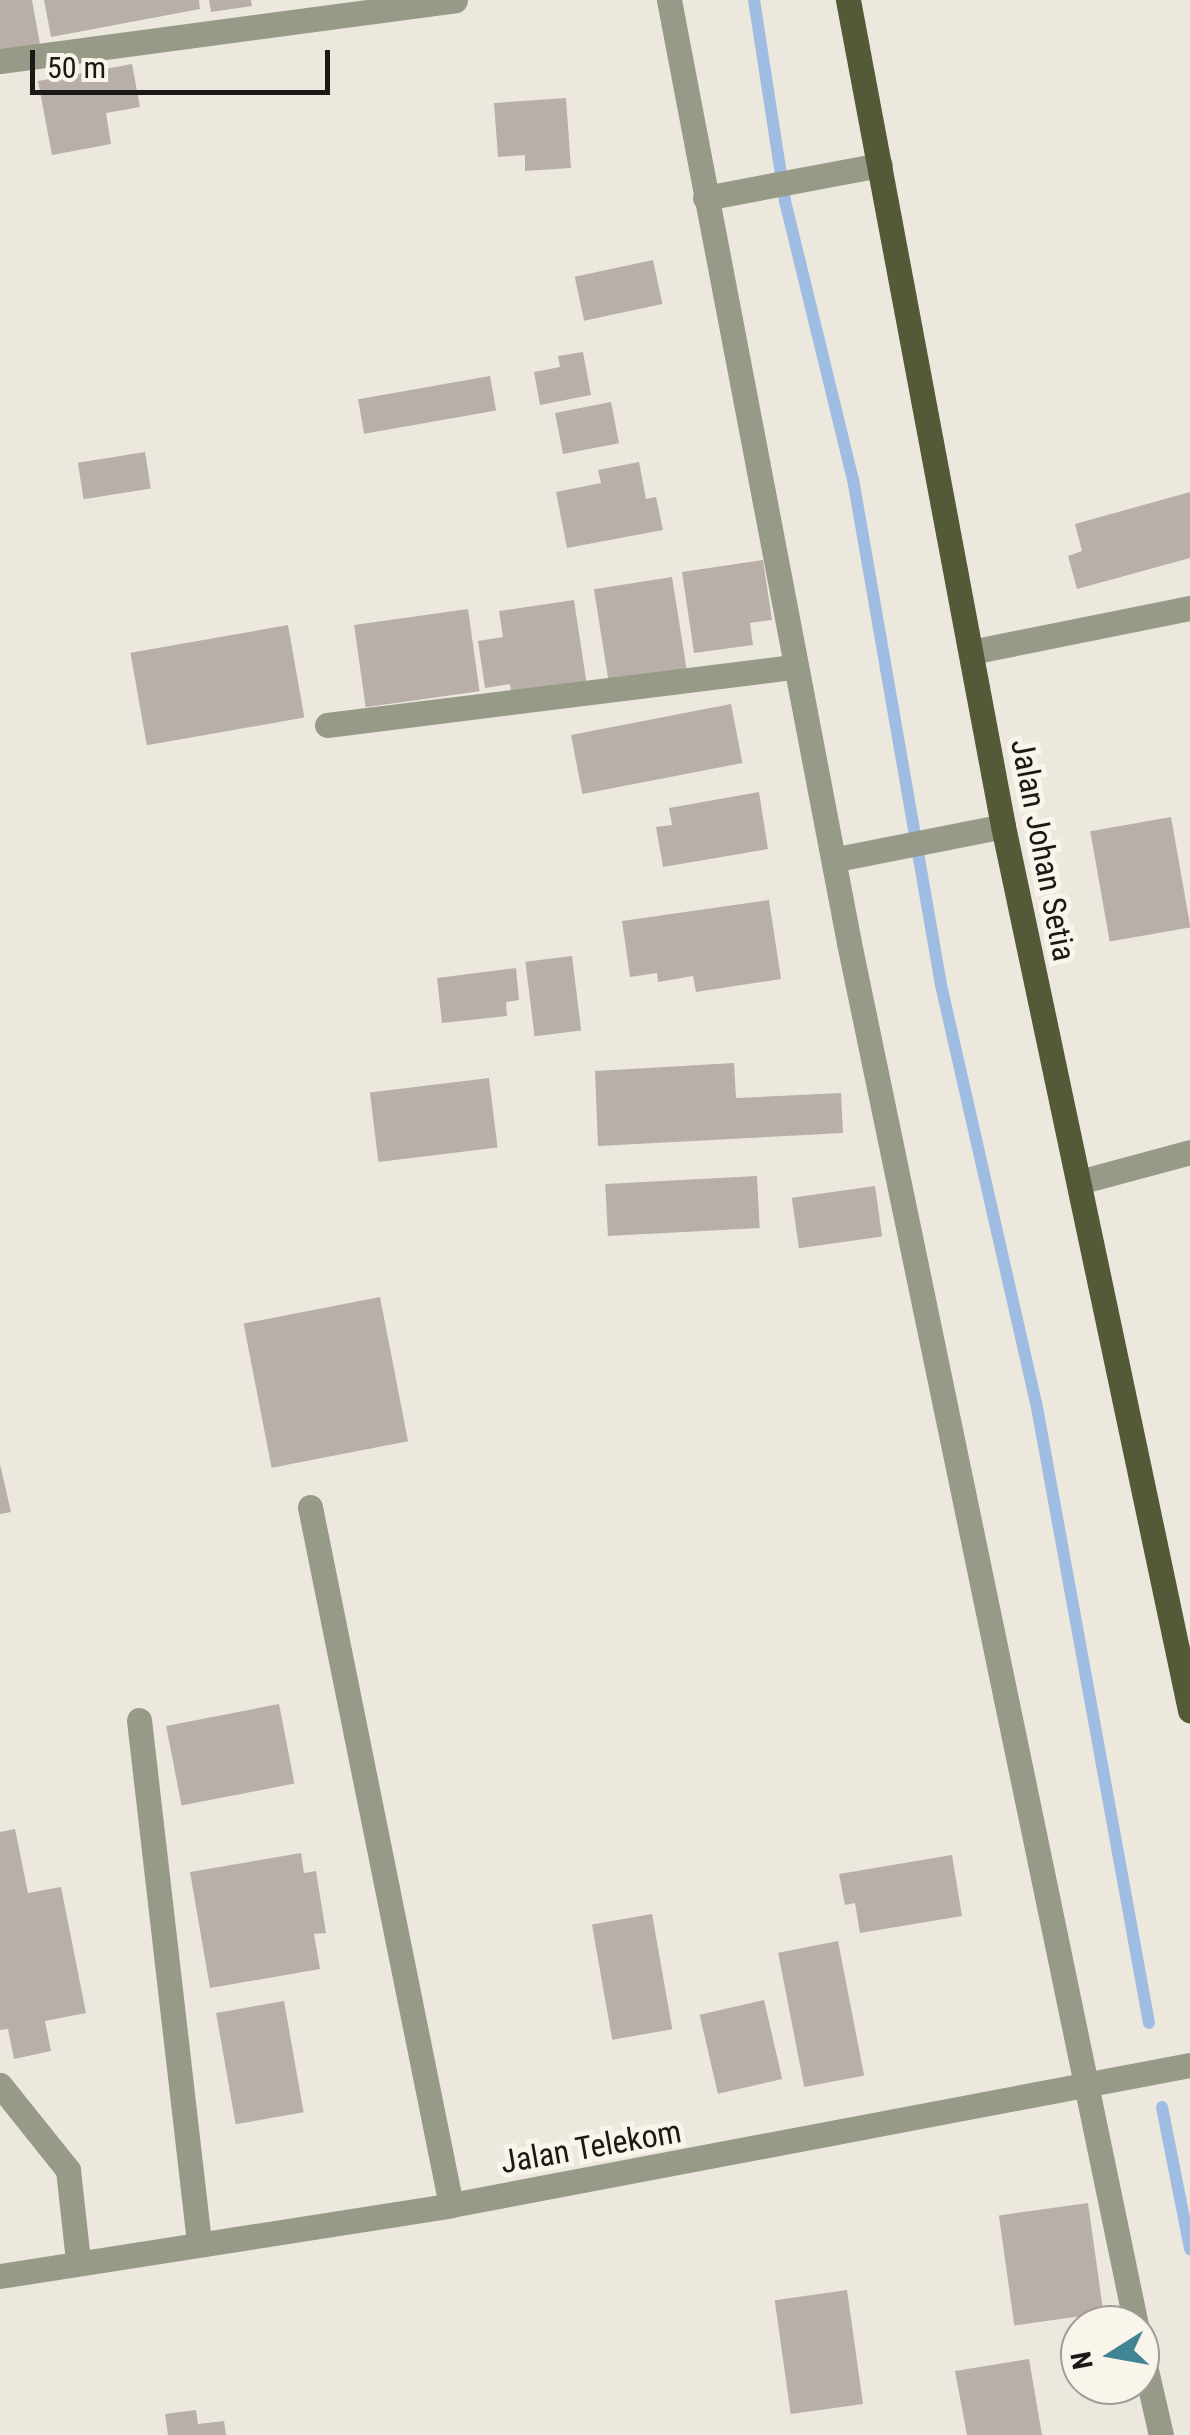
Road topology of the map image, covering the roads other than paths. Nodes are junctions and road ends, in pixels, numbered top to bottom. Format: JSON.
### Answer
{"nodes":[{"id":1,"x":455,"y":0,"type":"edge"},
{"id":2,"x":669,"y":0,"type":"edge"},
{"id":3,"x":848,"y":0,"type":"edge"},
{"id":4,"x":0,"y":61,"type":"edge"},
{"id":5,"x":880,"y":166,"type":"junction"},
{"id":6,"x":705,"y":198,"type":"junction"},
{"id":7,"x":1190,"y":608,"type":"edge"},
{"id":8,"x":972,"y":652,"type":"junction"},
{"id":9,"x":794,"y":667,"type":"junction"},
{"id":10,"x":327,"y":725,"type":"dead end"},
{"id":11,"x":1002,"y":826,"type":"junction"},
{"id":12,"x":837,"y":859,"type":"junction"},
{"id":13,"x":1190,"y":1152,"type":"edge"},
{"id":14,"x":1079,"y":1182,"type":"junction"},
{"id":15,"x":310,"y":1507,"type":"dead end"},
{"id":16,"x":1190,"y":1710,"type":"edge"},
{"id":17,"x":139,"y":1720,"type":"dead end"},
{"id":18,"x":1190,"y":2065,"type":"edge"},
{"id":19,"x":0,"y":2085,"type":"edge"},
{"id":20,"x":1082,"y":2089,"type":"junction"},
{"id":21,"x":451,"y":2205,"type":"junction"},
{"id":22,"x":198,"y":2242,"type":"junction"},
{"id":23,"x":78,"y":2260,"type":"junction"},
{"id":24,"x":0,"y":2276,"type":"edge"},
{"id":25,"x":1131,"y":2305,"type":"edge"},
{"id":26,"x":1154,"y":2405,"type":"edge"},
{"id":27,"x":1161,"y":2435,"type":"edge"}],
"edges":[{"from":1,"to":4,"type":"street"},
{"from":2,"to":6,"type":"street"},
{"from":3,"to":5,"type":"main road","name":"Jalan Johan Setia"},
{"from":5,"to":6,"type":"street"},
{"from":5,"to":8,"type":"main road","name":"Jalan Johan Setia"},
{"from":6,"to":9,"type":"street"},
{"from":7,"to":8,"type":"street"},
{"from":8,"to":11,"type":"main road","name":"Jalan Johan Setia"},
{"from":9,"to":10,"type":"street"},
{"from":9,"to":12,"type":"street"},
{"from":11,"to":12,"type":"street"},
{"from":11,"to":14,"type":"main road","name":"Jalan Johan Setia"},
{"from":12,"to":20,"type":"street"},
{"from":13,"to":14,"type":"street"},
{"from":14,"to":16,"type":"main road","name":"Jalan Johan Setia"},
{"from":15,"to":21,"type":"street"},
{"from":17,"to":22,"type":"street"},
{"from":18,"to":20,"type":"street","name":"Jalan Telekom"},
{"from":19,"to":23,"type":"street"},
{"from":20,"to":21,"type":"street","name":"Jalan Telekom"},
{"from":20,"to":25,"type":"street"},
{"from":21,"to":22,"type":"street","name":"Jalan Telekom"},
{"from":22,"to":23,"type":"street","name":"Jalan Telekom"},
{"from":23,"to":24,"type":"street","name":"Jalan Telekom"},
{"from":26,"to":27,"type":"street"}]}
